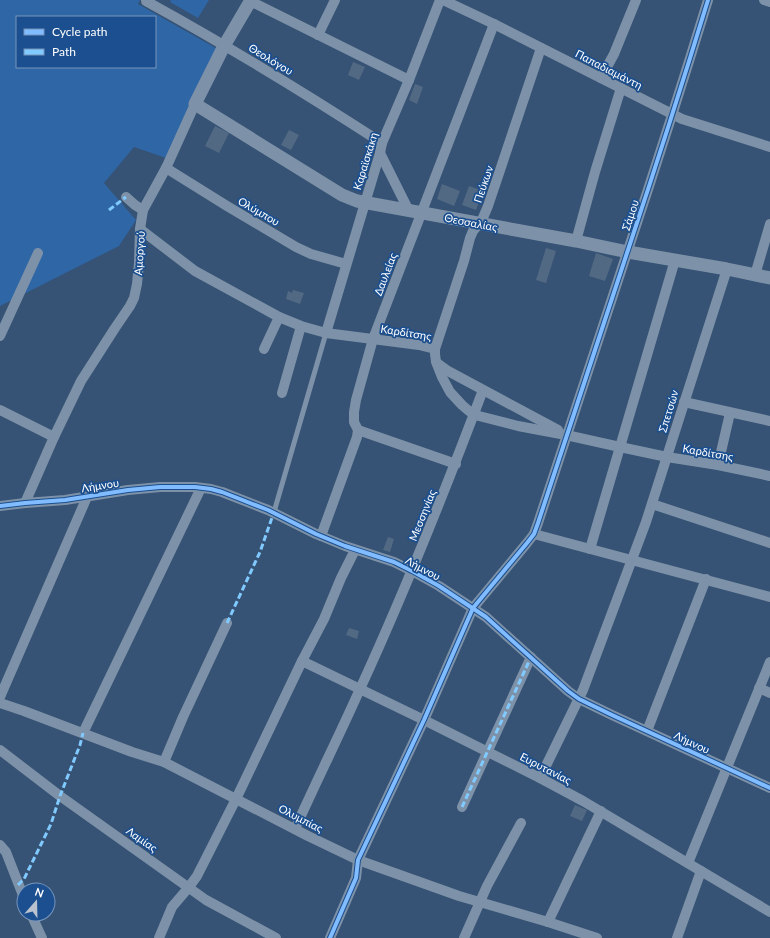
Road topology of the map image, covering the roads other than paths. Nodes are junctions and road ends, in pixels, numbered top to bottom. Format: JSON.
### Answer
{"nodes":[{"id":1,"x":335,"y":0,"type":"edge"},
{"id":2,"x":440,"y":0,"type":"edge"},
{"id":3,"x":636,"y":0,"type":"edge"},
{"id":4,"x":708,"y":0,"type":"edge"},
{"id":5,"x":764,"y":0,"type":"edge"},
{"id":6,"x":146,"y":1,"type":"edge"},
{"id":7,"x":250,"y":1,"type":"edge"},
{"id":8,"x":770,"y":2,"type":"edge"},
{"id":9,"x":494,"y":24,"type":"junction"},
{"id":10,"x":318,"y":35,"type":"junction"},
{"id":11,"x":224,"y":46,"type":"junction"},
{"id":12,"x":541,"y":48,"type":"junction"},
{"id":13,"x":602,"y":78,"type":"junction"},
{"id":14,"x":409,"y":80,"type":"junction"},
{"id":15,"x":620,"y":88,"type":"junction"},
{"id":16,"x":195,"y":104,"type":"junction"},
{"id":17,"x":673,"y":115,"type":"junction"},
{"id":18,"x":382,"y":143,"type":"junction"},
{"id":19,"x":770,"y":148,"type":"edge"},
{"id":20,"x":380,"y":153,"type":"junction"},
{"id":21,"x":166,"y":168,"type":"junction"},
{"id":22,"x":126,"y":197,"type":"dead end"},
{"id":23,"x":366,"y":202,"type":"junction"},
{"id":24,"x":143,"y":210,"type":"junction"},
{"id":25,"x":415,"y":212,"type":"junction"},
{"id":26,"x":479,"y":224,"type":"junction"},
{"id":27,"x":770,"y":224,"type":"edge"},
{"id":28,"x":140,"y":229,"type":"junction"},
{"id":29,"x":576,"y":241,"type":"junction"},
{"id":30,"x":628,"y":252,"type":"junction"},
{"id":31,"x":38,"y":253,"type":"dead end"},
{"id":32,"x":675,"y":260,"type":"junction"},
{"id":33,"x":346,"y":264,"type":"junction"},
{"id":34,"x":726,"y":269,"type":"junction"},
{"id":35,"x":755,"y":274,"type":"junction"},
{"id":36,"x":770,"y":278,"type":"edge"},
{"id":37,"x":279,"y":317,"type":"junction"},
{"id":38,"x":301,"y":326,"type":"junction"},
{"id":39,"x":326,"y":333,"type":"junction"},
{"id":40,"x":0,"y":336,"type":"edge"},
{"id":41,"x":373,"y":339,"type":"junction"},
{"id":42,"x":264,"y":349,"type":"dead end"},
{"id":43,"x":435,"y":349,"type":"junction"},
{"id":44,"x":436,"y":362,"type":"junction"},
{"id":45,"x":483,"y":390,"type":"junction"},
{"id":46,"x":282,"y":393,"type":"dead end"},
{"id":47,"x":684,"y":402,"type":"junction"},
{"id":48,"x":0,"y":410,"type":"edge"},
{"id":49,"x":730,"y":413,"type":"junction"},
{"id":50,"x":474,"y":414,"type":"junction"},
{"id":51,"x":770,"y":421,"type":"edge"},
{"id":52,"x":358,"y":430,"type":"junction"},
{"id":53,"x":566,"y":435,"type":"junction"},
{"id":54,"x":54,"y":437,"type":"junction"},
{"id":55,"x":620,"y":448,"type":"junction"},
{"id":56,"x":667,"y":457,"type":"junction"},
{"id":57,"x":456,"y":464,"type":"junction"},
{"id":58,"x":718,"y":465,"type":"junction"},
{"id":59,"x":770,"y":476,"type":"edge"},
{"id":60,"x":201,"y":488,"type":"junction"},
{"id":61,"x":87,"y":497,"type":"junction"},
{"id":62,"x":26,"y":503,"type":"junction"},
{"id":63,"x":652,"y":504,"type":"junction"},
{"id":64,"x":0,"y":506,"type":"edge"},
{"id":65,"x":274,"y":512,"type":"junction"},
{"id":66,"x":534,"y":534,"type":"junction"},
{"id":67,"x":321,"y":536,"type":"junction"},
{"id":68,"x":770,"y":543,"type":"edge"},
{"id":69,"x":590,"y":549,"type":"junction"},
{"id":70,"x":355,"y":550,"type":"junction"},
{"id":71,"x":632,"y":560,"type":"junction"},
{"id":72,"x":412,"y":571,"type":"junction"},
{"id":73,"x":706,"y":579,"type":"junction"},
{"id":74,"x":770,"y":597,"type":"edge"},
{"id":75,"x":474,"y":608,"type":"junction"},
{"id":76,"x":227,"y":623,"type":"dead end"},
{"id":77,"x":531,"y":657,"type":"junction"},
{"id":78,"x":302,"y":661,"type":"junction"},
{"id":79,"x":770,"y":662,"type":"edge"},
{"id":80,"x":759,"y":688,"type":"junction"},
{"id":81,"x":360,"y":689,"type":"junction"},
{"id":82,"x":770,"y":693,"type":"edge"},
{"id":83,"x":0,"y":697,"type":"edge"},
{"id":84,"x":579,"y":699,"type":"junction"},
{"id":85,"x":0,"y":703,"type":"edge"},
{"id":86,"x":424,"y":720,"type":"junction"},
{"id":87,"x":647,"y":731,"type":"junction"},
{"id":88,"x":83,"y":733,"type":"junction"},
{"id":89,"x":0,"y":750,"type":"edge"},
{"id":90,"x":488,"y":752,"type":"junction"},
{"id":91,"x":164,"y":762,"type":"junction"},
{"id":92,"x":726,"y":768,"type":"junction"},
{"id":93,"x":540,"y":778,"type":"junction"},
{"id":94,"x":770,"y":788,"type":"edge"},
{"id":95,"x":236,"y":799,"type":"junction"},
{"id":96,"x":462,"y":807,"type":"dead end"},
{"id":97,"x":601,"y":811,"type":"junction"},
{"id":98,"x":521,"y":823,"type":"dead end"},
{"id":99,"x":295,"y":829,"type":"junction"},
{"id":100,"x":0,"y":845,"type":"edge"},
{"id":101,"x":358,"y":860,"type":"junction"},
{"id":102,"x":688,"y":864,"type":"junction"},
{"id":103,"x":701,"y":871,"type":"junction"},
{"id":104,"x":18,"y":882,"type":"edge"},
{"id":105,"x":189,"y":887,"type":"junction"},
{"id":106,"x":480,"y":902,"type":"junction"},
{"id":107,"x":770,"y":912,"type":"edge"},
{"id":108,"x":35,"y":922,"type":"edge"},
{"id":109,"x":548,"y":922,"type":"junction"},
{"id":110,"x":42,"y":938,"type":"edge"},
{"id":111,"x":159,"y":938,"type":"edge"},
{"id":112,"x":276,"y":938,"type":"edge"},
{"id":113,"x":330,"y":938,"type":"edge"},
{"id":114,"x":464,"y":938,"type":"edge"},
{"id":115,"x":597,"y":938,"type":"edge"},
{"id":116,"x":677,"y":938,"type":"edge"}],
"edges":[{"from":1,"to":10,"type":"street"},
{"from":2,"to":9,"type":"street","name":"Παπαδιαμάντη"},
{"from":2,"to":14,"type":"street","name":"Καραϊσκάκη"},
{"from":3,"to":13,"type":"street"},
{"from":4,"to":17,"type":"street","name":"Σάμου"},
{"from":5,"to":8,"type":"street"},
{"from":6,"to":11,"type":"street","name":"Θεολόγου"},
{"from":7,"to":10,"type":"street"},
{"from":7,"to":11,"type":"street","name":"Αμοργού"},
{"from":9,"to":12,"type":"street","name":"Παπαδιαμάντη"},
{"from":9,"to":25,"type":"street","name":"Δαυλείας"},
{"from":10,"to":14,"type":"street"},
{"from":11,"to":16,"type":"street","name":"Αμοργού"},
{"from":11,"to":18,"type":"street","name":"Θεολόγου"},
{"from":12,"to":13,"type":"street","name":"Παπαδιαμάντη"},
{"from":12,"to":26,"type":"street","name":"Πεύκων"},
{"from":13,"to":15,"type":"street","name":"Παπαδιαμάντη"},
{"from":14,"to":18,"type":"street","name":"Καραϊσκάκη"},
{"from":15,"to":17,"type":"street","name":"Παπαδιαμάντη"},
{"from":15,"to":29,"type":"street"},
{"from":16,"to":21,"type":"street","name":"Αμοργού"},
{"from":16,"to":23,"type":"street","name":"Θεσσαλίας"},
{"from":17,"to":19,"type":"street","name":"Παπαδιαμάντη"},
{"from":17,"to":30,"type":"street","name":"Σάμου"},
{"from":18,"to":20,"type":"street","name":"Καραϊσκάκη"},
{"from":20,"to":23,"type":"street","name":"Καραϊσκάκη"},
{"from":20,"to":25,"type":"street"},
{"from":21,"to":24,"type":"street","name":"Αμοργού"},
{"from":21,"to":33,"type":"street","name":"Ολύμπου"},
{"from":22,"to":24,"type":"street"},
{"from":23,"to":25,"type":"street","name":"Θεσσαλίας"},
{"from":23,"to":33,"type":"street","name":"Καραϊσκάκη"},
{"from":24,"to":28,"type":"street","name":"Αμοργού"},
{"from":25,"to":26,"type":"street","name":"Θεσσαλίας"},
{"from":25,"to":41,"type":"street","name":"Δαυλείας"},
{"from":26,"to":29,"type":"street","name":"Θεσσαλίας"},
{"from":26,"to":43,"type":"street","name":"Πεύκων"},
{"from":27,"to":35,"type":"street"},
{"from":28,"to":37,"type":"street","name":"Καρδίτσης"},
{"from":28,"to":54,"type":"street","name":"Αμοργού"},
{"from":29,"to":30,"type":"street","name":"Θεσσαλίας"},
{"from":30,"to":32,"type":"street","name":"Θεσσαλίας"},
{"from":30,"to":53,"type":"street","name":"Σάμου"},
{"from":31,"to":40,"type":"street"},
{"from":32,"to":34,"type":"street","name":"Θεσσαλίας"},
{"from":32,"to":55,"type":"street"},
{"from":33,"to":39,"type":"street","name":"Καραϊσκάκη"},
{"from":34,"to":35,"type":"street","name":"Θεσσαλίας"},
{"from":34,"to":47,"type":"street","name":"Σπετσών"},
{"from":35,"to":36,"type":"street","name":"Θεσσαλίας"},
{"from":37,"to":38,"type":"street","name":"Καρδίτσης"},
{"from":37,"to":42,"type":"street"},
{"from":38,"to":39,"type":"street","name":"Καρδίτσης"},
{"from":38,"to":46,"type":"street"},
{"from":39,"to":41,"type":"street","name":"Καρδίτσης"},
{"from":39,"to":65,"type":"lane"},
{"from":41,"to":43,"type":"street","name":"Καρδίτσης"},
{"from":41,"to":52,"type":"street","name":"Δαυλείας"},
{"from":43,"to":44,"type":"street","name":"Καρδίτσης"},
{"from":44,"to":45,"type":"street"},
{"from":44,"to":50,"type":"street","name":"Καρδίτσης"},
{"from":45,"to":50,"type":"street","name":"Μεσσηνίας"},
{"from":45,"to":53,"type":"street"},
{"from":47,"to":49,"type":"street"},
{"from":47,"to":56,"type":"street","name":"Σπετσών"},
{"from":48,"to":54,"type":"street"},
{"from":49,"to":51,"type":"street"},
{"from":49,"to":58,"type":"street"},
{"from":50,"to":53,"type":"street","name":"Καρδίτσης"},
{"from":50,"to":57,"type":"street","name":"Μεσσηνίας"},
{"from":52,"to":57,"type":"street"},
{"from":52,"to":67,"type":"street","name":"Δαυλείας"},
{"from":53,"to":55,"type":"street","name":"Καρδίτσης"},
{"from":53,"to":66,"type":"street","name":"Σάμου"},
{"from":54,"to":62,"type":"street","name":"Αμοργού"},
{"from":55,"to":56,"type":"street","name":"Καρδίτσης"},
{"from":55,"to":69,"type":"street"},
{"from":56,"to":58,"type":"street","name":"Καρδίτσης"},
{"from":56,"to":63,"type":"street","name":"Σπετσών"},
{"from":57,"to":72,"type":"street","name":"Μεσσηνίας"},
{"from":58,"to":59,"type":"street","name":"Καρδίτσης"},
{"from":60,"to":61,"type":"street","name":"Λήμνου"},
{"from":60,"to":65,"type":"street","name":"Λήμνου"},
{"from":60,"to":88,"type":"street"},
{"from":61,"to":62,"type":"street","name":"Λήμνου"},
{"from":61,"to":83,"type":"street"},
{"from":62,"to":64,"type":"street","name":"Λήμνου"},
{"from":63,"to":68,"type":"street"},
{"from":63,"to":71,"type":"street","name":"Σπετσών"},
{"from":65,"to":67,"type":"street","name":"Λήμνου"},
{"from":66,"to":69,"type":"street"},
{"from":66,"to":75,"type":"street","name":"Σάμου"},
{"from":67,"to":70,"type":"street","name":"Λήμνου"},
{"from":69,"to":71,"type":"street"},
{"from":70,"to":72,"type":"street","name":"Λήμνου"},
{"from":70,"to":78,"type":"street"},
{"from":71,"to":73,"type":"street"},
{"from":71,"to":84,"type":"street","name":"Σπετσών"},
{"from":72,"to":75,"type":"street","name":"Λήμνου"},
{"from":72,"to":81,"type":"street","name":"Μεσσηνίας"},
{"from":73,"to":74,"type":"street"},
{"from":73,"to":87,"type":"street"},
{"from":75,"to":77,"type":"street","name":"Λήμνου"},
{"from":75,"to":86,"type":"street","name":"Σάμου"},
{"from":76,"to":91,"type":"street"},
{"from":77,"to":84,"type":"street","name":"Λήμνου"},
{"from":77,"to":90,"type":"street"},
{"from":78,"to":81,"type":"street","name":"Ευρυτανίας"},
{"from":78,"to":95,"type":"street"},
{"from":79,"to":80,"type":"street"},
{"from":80,"to":82,"type":"street"},
{"from":80,"to":92,"type":"street"},
{"from":81,"to":86,"type":"street","name":"Ευρυτανίας"},
{"from":81,"to":99,"type":"street","name":"Μεσσηνίας"},
{"from":84,"to":87,"type":"street","name":"Λήμνου"},
{"from":84,"to":93,"type":"street","name":"Σπετσών"},
{"from":85,"to":88,"type":"street","name":"Ολυμπίας"},
{"from":86,"to":90,"type":"street","name":"Ευρυτανίας"},
{"from":86,"to":101,"type":"street","name":"Σάμου"},
{"from":87,"to":92,"type":"street","name":"Λήμνου"},
{"from":88,"to":91,"type":"street","name":"Ολυμπίας"},
{"from":89,"to":105,"type":"street","name":"Λαμίας"},
{"from":90,"to":93,"type":"street","name":"Ευρυτανίας"},
{"from":90,"to":96,"type":"street"},
{"from":91,"to":95,"type":"street","name":"Ολυμπίας"},
{"from":92,"to":94,"type":"street","name":"Λήμνου"},
{"from":92,"to":102,"type":"street"},
{"from":93,"to":97,"type":"street","name":"Ευρυτανίας"},
{"from":95,"to":99,"type":"street","name":"Ολυμπίας"},
{"from":95,"to":105,"type":"street"},
{"from":97,"to":102,"type":"street","name":"Ευρυτανίας"},
{"from":97,"to":109,"type":"street"},
{"from":98,"to":106,"type":"street"},
{"from":99,"to":101,"type":"street","name":"Ολυμπίας"},
{"from":100,"to":104,"type":"street"},
{"from":101,"to":106,"type":"street","name":"Ολυμπίας"},
{"from":101,"to":113,"type":"street","name":"Σάμου"},
{"from":102,"to":103,"type":"street","name":"Ευρυτανίας"},
{"from":103,"to":107,"type":"street","name":"Ευρυτανίας"},
{"from":103,"to":116,"type":"street"},
{"from":105,"to":111,"type":"street"},
{"from":105,"to":112,"type":"street","name":"Λαμίας"},
{"from":106,"to":109,"type":"street","name":"Ολυμπίας"},
{"from":106,"to":114,"type":"street"},
{"from":108,"to":110,"type":"street"},
{"from":109,"to":115,"type":"street","name":"Ολυμπίας"}]}
